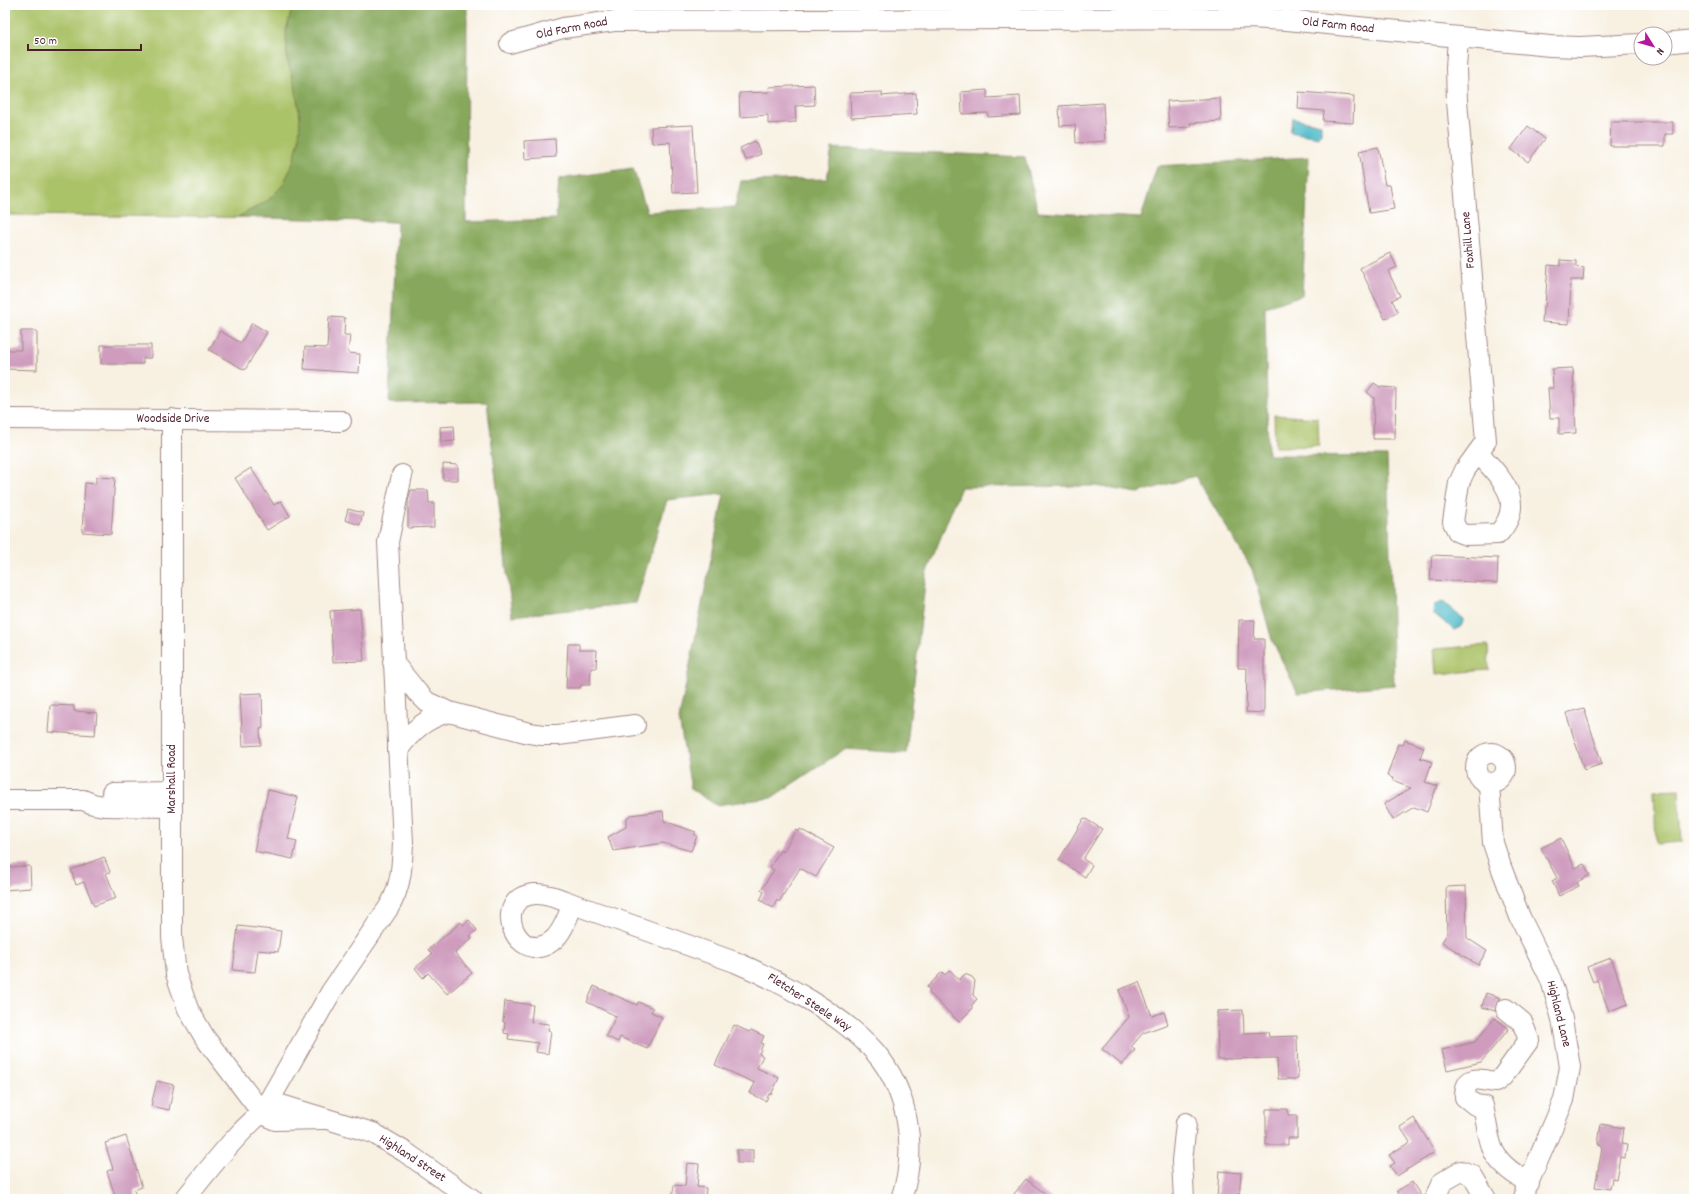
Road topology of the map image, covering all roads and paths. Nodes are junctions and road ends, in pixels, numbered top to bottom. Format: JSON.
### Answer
{"nodes":[{"id":1,"x":849,"y":12,"type":"edge"},
{"id":2,"x":1458,"y":38,"type":"junction"},
{"id":3,"x":1694,"y":40,"type":"edge"},
{"id":4,"x":1673,"y":42,"type":"edge"},
{"id":5,"x":510,"y":43,"type":"dead end"},
{"id":6,"x":1633,"y":44,"type":"edge"},
{"id":7,"x":5,"y":419,"type":"edge"},
{"id":8,"x":172,"y":419,"type":"junction"},
{"id":9,"x":341,"y":420,"type":"dead end"},
{"id":10,"x":1482,"y":446,"type":"dead end"},
{"id":11,"x":402,"y":475,"type":"dead end"},
{"id":12,"x":393,"y":662,"type":"junction"},
{"id":13,"x":449,"y":712,"type":"junction"},
{"id":14,"x":635,"y":725,"type":"dead end"},
{"id":15,"x":398,"y":750,"type":"junction"},
{"id":16,"x":1489,"y":784,"type":"dead end"},
{"id":17,"x":5,"y":800,"type":"edge"},
{"id":18,"x":172,"y":800,"type":"junction"},
{"id":19,"x":573,"y":904,"type":"junction"},
{"id":20,"x":1506,"y":1009,"type":"dead end"},
{"id":21,"x":262,"y":1113,"type":"junction"},
{"id":22,"x":1186,"y":1123,"type":"dead end"},
{"id":23,"x":1526,"y":1191,"type":"edge"},
{"id":24,"x":185,"y":1199,"type":"edge"},
{"id":25,"x":472,"y":1199,"type":"edge"},
{"id":26,"x":901,"y":1199,"type":"edge"},
{"id":27,"x":1184,"y":1199,"type":"edge"},
{"id":28,"x":1438,"y":1199,"type":"edge"},
{"id":29,"x":1486,"y":1199,"type":"edge"}],
"edges":[{"from":1,"to":2,"type":"street","name":"Old Farm Road"},
{"from":1,"to":5,"type":"street","name":"Old Farm Road"},
{"from":2,"to":6,"type":"street","name":"Old Farm Road"},
{"from":2,"to":10,"type":"street","name":"Foxhill Lane"},
{"from":3,"to":4,"type":"street"},
{"from":7,"to":8,"type":"street","name":"Woodside Drive"},
{"from":8,"to":9,"type":"street","name":"Woodside Drive"},
{"from":8,"to":18,"type":"street","name":"Marshall Road"},
{"from":11,"to":12,"type":"street"},
{"from":12,"to":13,"type":"street"},
{"from":12,"to":15,"type":"street"},
{"from":13,"to":14,"type":"street"},
{"from":13,"to":15,"type":"street"},
{"from":15,"to":21,"type":"street"},
{"from":16,"to":23,"type":"street","name":"Highland Lane"},
{"from":17,"to":18,"type":"street"},
{"from":18,"to":21,"type":"street","name":"Marshall Road"},
{"from":19,"to":19,"type":"street","name":"Fletcher Steele Way"},
{"from":19,"to":26,"type":"street","name":"Fletcher Steele Way"},
{"from":20,"to":23,"type":"street"},
{"from":21,"to":24,"type":"street"},
{"from":21,"to":25,"type":"street","name":"Highland Street"},
{"from":22,"to":27,"type":"street"},
{"from":28,"to":29,"type":"street"}]}
